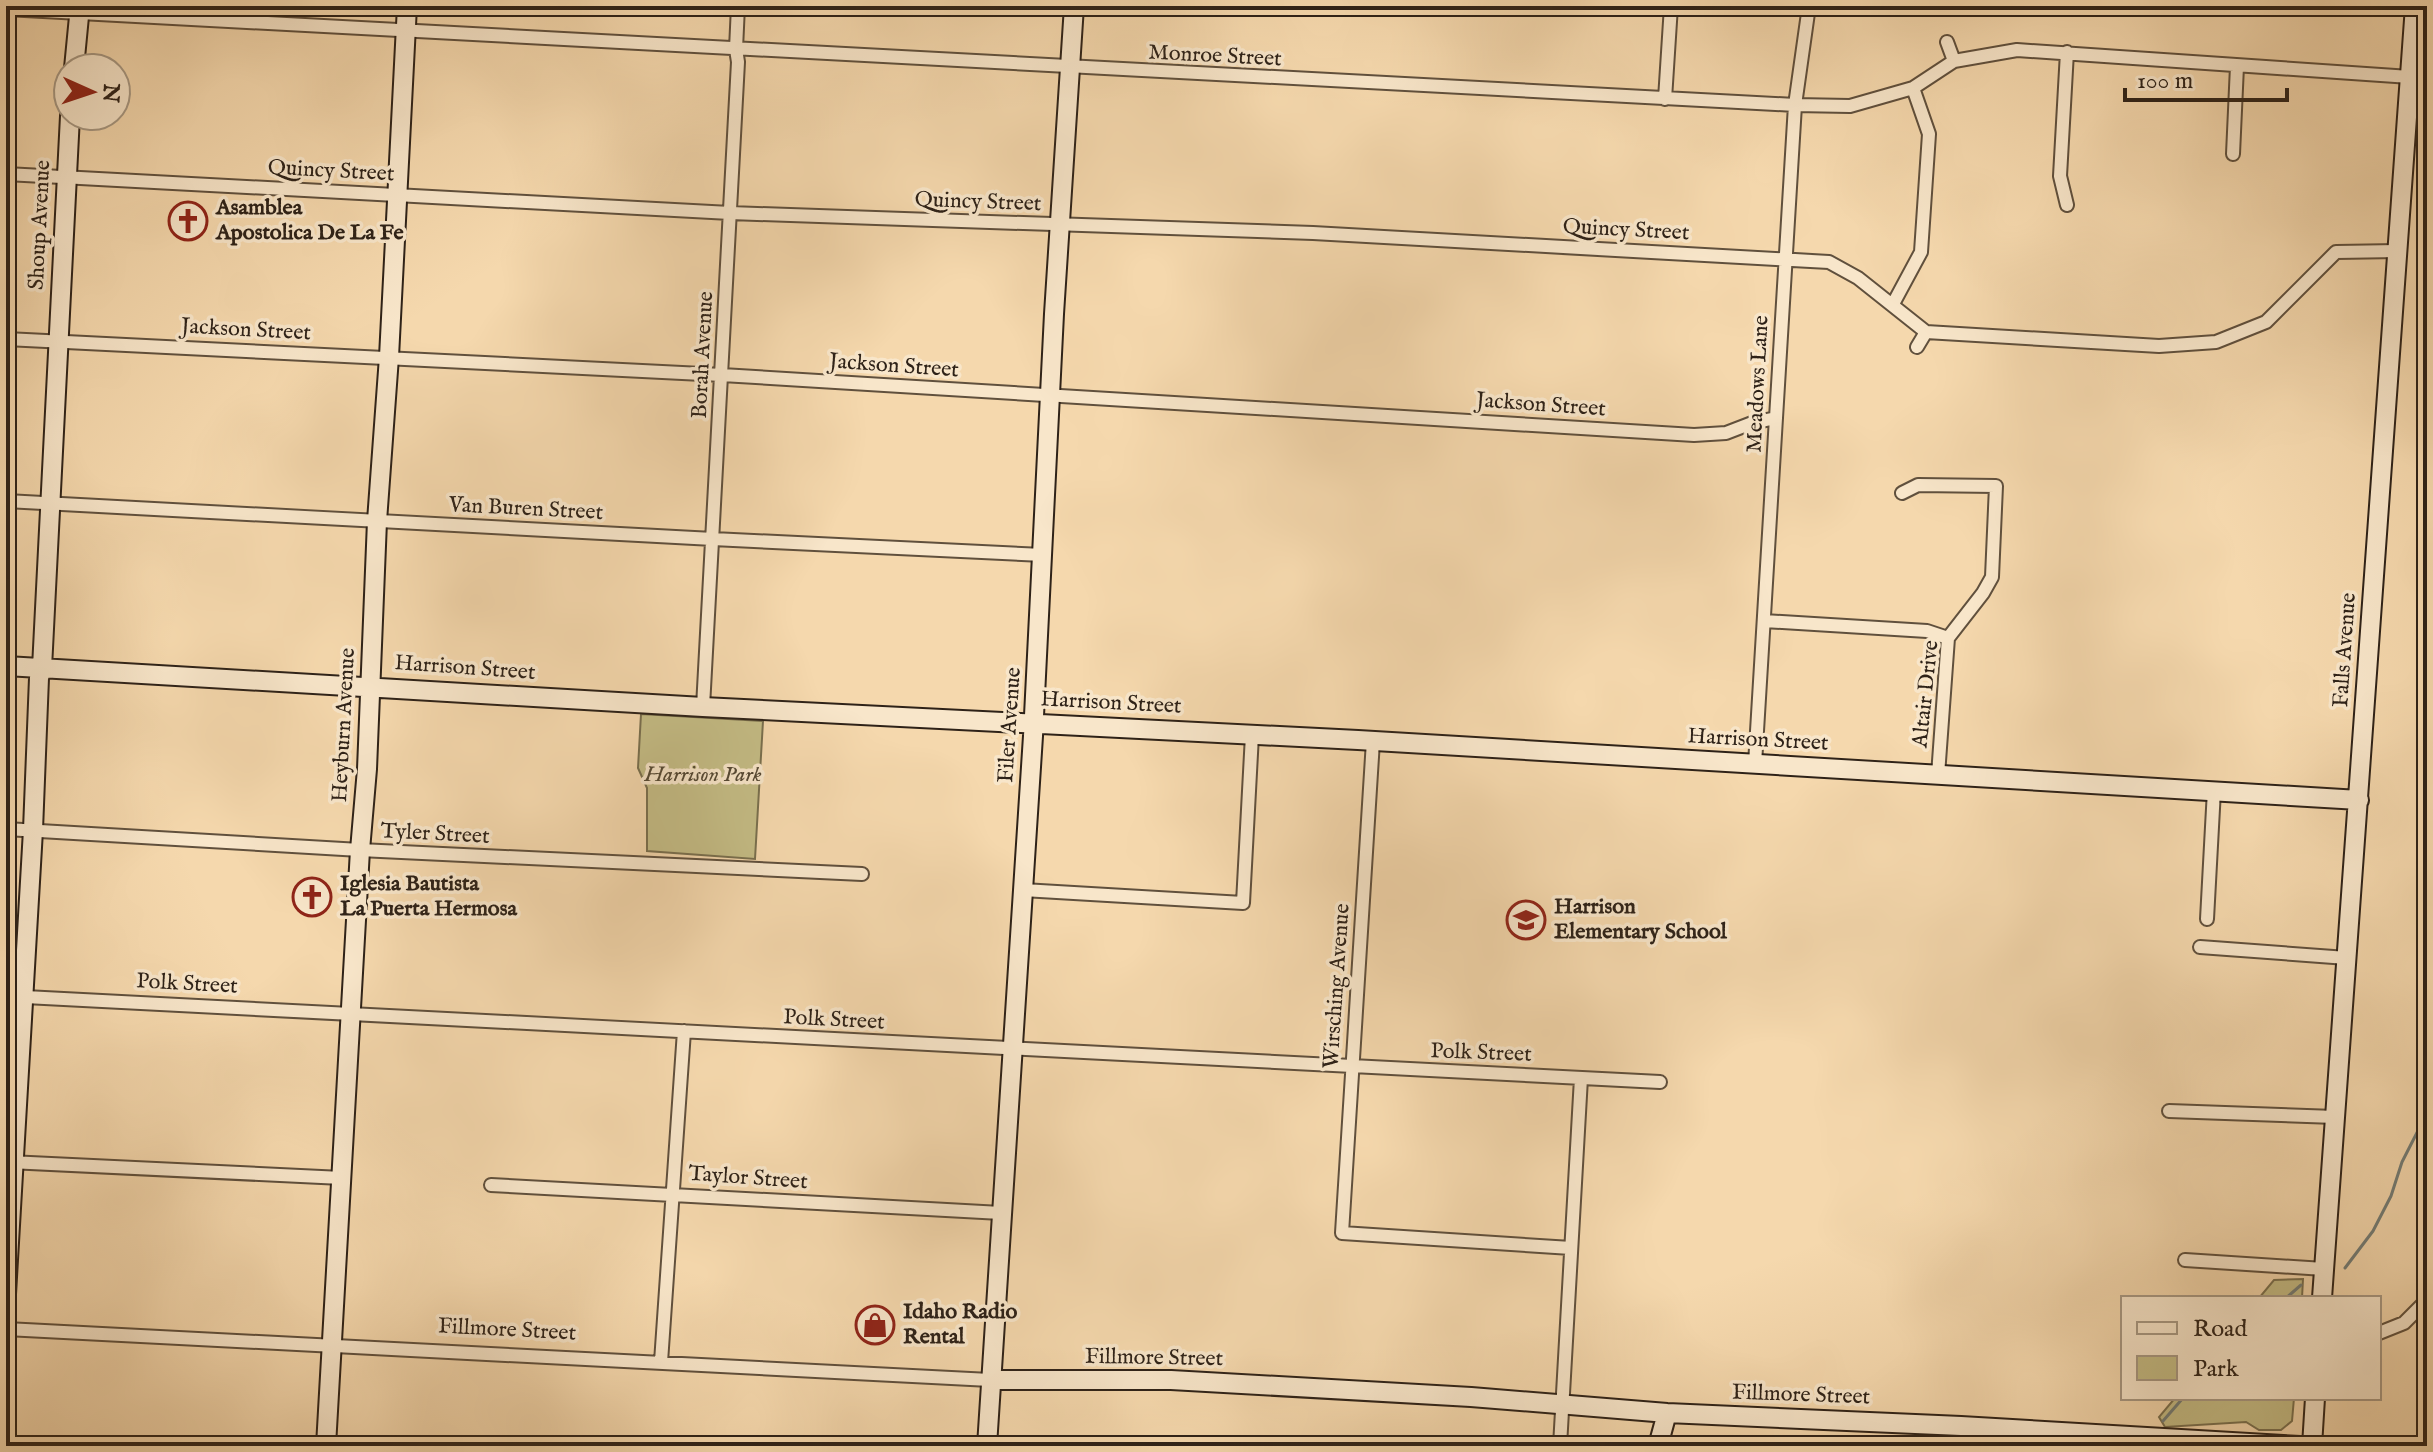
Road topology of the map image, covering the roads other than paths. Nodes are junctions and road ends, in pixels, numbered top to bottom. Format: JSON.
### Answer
{"nodes":[{"id":1,"x":407,"y":6,"type":"edge"},
{"id":2,"x":738,"y":6,"type":"edge"},
{"id":3,"x":1074,"y":6,"type":"edge"},
{"id":4,"x":1671,"y":6,"type":"edge"},
{"id":5,"x":1809,"y":6,"type":"edge"},
{"id":6,"x":2415,"y":6,"type":"edge"},
{"id":7,"x":6,"y":9,"type":"edge"},
{"id":8,"x":80,"y":10,"type":"edge"},
{"id":9,"x":405,"y":30,"type":"junction"},
{"id":10,"x":1947,"y":42,"type":"dead end"},
{"id":11,"x":736,"y":49,"type":"junction"},
{"id":12,"x":76,"y":52,"type":"edge"},
{"id":13,"x":2067,"y":52,"type":"junction"},
{"id":14,"x":1954,"y":61,"type":"junction"},
{"id":15,"x":2237,"y":66,"type":"junction"},
{"id":16,"x":1071,"y":68,"type":"junction"},
{"id":17,"x":2410,"y":77,"type":"junction"},
{"id":18,"x":1913,"y":88,"type":"junction"},
{"id":19,"x":1665,"y":99,"type":"junction"},
{"id":20,"x":1795,"y":105,"type":"junction"},
{"id":21,"x":69,"y":132,"type":"edge"},
{"id":22,"x":2233,"y":154,"type":"dead end"},
{"id":23,"x":6,"y":174,"type":"edge"},
{"id":24,"x":66,"y":177,"type":"junction"},
{"id":25,"x":398,"y":194,"type":"junction"},
{"id":26,"x":2067,"y":205,"type":"dead end"},
{"id":27,"x":730,"y":213,"type":"junction"},
{"id":28,"x":1062,"y":225,"type":"junction"},
{"id":29,"x":2398,"y":251,"type":"junction"},
{"id":30,"x":1785,"y":259,"type":"junction"},
{"id":31,"x":1893,"y":304,"type":"junction"},
{"id":32,"x":1926,"y":332,"type":"junction"},
{"id":33,"x":6,"y":339,"type":"edge"},
{"id":34,"x":59,"y":342,"type":"junction"},
{"id":35,"x":1917,"y":347,"type":"dead end"},
{"id":36,"x":389,"y":357,"type":"junction"},
{"id":37,"x":722,"y":375,"type":"junction"},
{"id":38,"x":1051,"y":397,"type":"junction"},
{"id":39,"x":1776,"y":418,"type":"junction"},
{"id":40,"x":1902,"y":493,"type":"dead end"},
{"id":41,"x":6,"y":501,"type":"edge"},
{"id":42,"x":50,"y":502,"type":"junction"},
{"id":43,"x":377,"y":521,"type":"junction"},
{"id":44,"x":713,"y":539,"type":"junction"},
{"id":45,"x":1043,"y":555,"type":"junction"},
{"id":46,"x":1764,"y":621,"type":"junction"},
{"id":47,"x":1948,"y":638,"type":"junction"},
{"id":48,"x":6,"y":666,"type":"edge"},
{"id":49,"x":42,"y":668,"type":"junction"},
{"id":50,"x":371,"y":686,"type":"junction"},
{"id":51,"x":703,"y":707,"type":"junction"},
{"id":52,"x":1034,"y":723,"type":"junction"},
{"id":53,"x":1252,"y":735,"type":"junction"},
{"id":54,"x":1373,"y":741,"type":"junction"},
{"id":55,"x":1755,"y":764,"type":"junction"},
{"id":56,"x":1938,"y":775,"type":"junction"},
{"id":57,"x":2214,"y":790,"type":"junction"},
{"id":58,"x":2359,"y":800,"type":"junction"},
{"id":59,"x":6,"y":829,"type":"edge"},
{"id":60,"x":33,"y":830,"type":"junction"},
{"id":61,"x":360,"y":850,"type":"junction"},
{"id":62,"x":862,"y":874,"type":"dead end"},
{"id":63,"x":1023,"y":890,"type":"junction"},
{"id":64,"x":2207,"y":919,"type":"dead end"},
{"id":65,"x":2200,"y":947,"type":"dead end"},
{"id":66,"x":2347,"y":958,"type":"junction"},
{"id":67,"x":15,"y":996,"type":"edge"},
{"id":68,"x":351,"y":1013,"type":"junction"},
{"id":69,"x":684,"y":1031,"type":"junction"},
{"id":70,"x":1012,"y":1050,"type":"junction"},
{"id":71,"x":1351,"y":1068,"type":"junction"},
{"id":72,"x":1581,"y":1078,"type":"junction"},
{"id":73,"x":1660,"y":1082,"type":"dead end"},
{"id":74,"x":2169,"y":1111,"type":"dead end"},
{"id":75,"x":2335,"y":1117,"type":"junction"},
{"id":76,"x":10,"y":1162,"type":"edge"},
{"id":77,"x":342,"y":1178,"type":"junction"},
{"id":78,"x":491,"y":1185,"type":"dead end"},
{"id":79,"x":673,"y":1193,"type":"junction"},
{"id":80,"x":1001,"y":1213,"type":"junction"},
{"id":81,"x":1571,"y":1248,"type":"junction"},
{"id":82,"x":2185,"y":1260,"type":"dead end"},
{"id":83,"x":2324,"y":1269,"type":"junction"},
{"id":84,"x":6,"y":1294,"type":"edge"},
{"id":85,"x":2322,"y":1296,"type":"edge"},
{"id":86,"x":2427,"y":1300,"type":"edge"},
{"id":87,"x":6,"y":1329,"type":"edge"},
{"id":88,"x":2381,"y":1332,"type":"edge"},
{"id":89,"x":333,"y":1345,"type":"junction"},
{"id":90,"x":661,"y":1362,"type":"junction"},
{"id":91,"x":990,"y":1380,"type":"junction"},
{"id":92,"x":2315,"y":1400,"type":"edge"},
{"id":93,"x":1563,"y":1405,"type":"junction"},
{"id":94,"x":1667,"y":1413,"type":"junction"},
{"id":95,"x":326,"y":1446,"type":"edge"},
{"id":96,"x":987,"y":1446,"type":"edge"},
{"id":97,"x":1560,"y":1446,"type":"edge"},
{"id":98,"x":1658,"y":1446,"type":"edge"},
{"id":99,"x":2300,"y":1446,"type":"edge"},
{"id":100,"x":2312,"y":1446,"type":"edge"}],
"edges":[{"from":1,"to":9,"type":"street","name":"Heyburn Avenue"},
{"from":2,"to":11,"type":"street","name":"Borah Avenue"},
{"from":3,"to":16,"type":"street","name":"Filer Avenue"},
{"from":4,"to":19,"type":"street"},
{"from":5,"to":20,"type":"street","name":"Meadows Lane"},
{"from":6,"to":17,"type":"street","name":"Falls Avenue"},
{"from":7,"to":8,"type":"street","name":"Monroe Street"},
{"from":8,"to":9,"type":"street","name":"Monroe Street"},
{"from":8,"to":12,"type":"street"},
{"from":9,"to":11,"type":"street","name":"Monroe Street"},
{"from":9,"to":25,"type":"street","name":"Heyburn Avenue"},
{"from":10,"to":14,"type":"street"},
{"from":11,"to":16,"type":"street","name":"Monroe Street"},
{"from":11,"to":27,"type":"street","name":"Borah Avenue"},
{"from":13,"to":14,"type":"street","name":"Monroe Street"},
{"from":13,"to":15,"type":"street","name":"Monroe Street"},
{"from":13,"to":26,"type":"street"},
{"from":14,"to":18,"type":"street","name":"Monroe Street"},
{"from":15,"to":17,"type":"street","name":"Monroe Street"},
{"from":15,"to":22,"type":"street"},
{"from":16,"to":19,"type":"street","name":"Monroe Street"},
{"from":16,"to":28,"type":"street","name":"Filer Avenue"},
{"from":17,"to":29,"type":"street","name":"Falls Avenue"},
{"from":18,"to":20,"type":"street","name":"Monroe Street"},
{"from":18,"to":31,"type":"street"},
{"from":19,"to":20,"type":"street","name":"Monroe Street"},
{"from":20,"to":30,"type":"street","name":"Meadows Lane"},
{"from":21,"to":24,"type":"street","name":"Shoup Avenue"},
{"from":23,"to":24,"type":"street","name":"Quincy Street"},
{"from":24,"to":25,"type":"street","name":"Quincy Street"},
{"from":24,"to":34,"type":"street","name":"Shoup Avenue"},
{"from":25,"to":27,"type":"street","name":"Quincy Street"},
{"from":25,"to":36,"type":"street","name":"Heyburn Avenue"},
{"from":27,"to":28,"type":"street","name":"Quincy Street"},
{"from":27,"to":37,"type":"street","name":"Borah Avenue"},
{"from":28,"to":30,"type":"street","name":"Quincy Street"},
{"from":28,"to":38,"type":"street","name":"Filer Avenue"},
{"from":29,"to":32,"type":"street"},
{"from":29,"to":58,"type":"street","name":"Falls Avenue"},
{"from":30,"to":31,"type":"street","name":"Quincy Street"},
{"from":30,"to":39,"type":"street","name":"Meadows Lane"},
{"from":31,"to":32,"type":"street","name":"Quincy Street"},
{"from":32,"to":35,"type":"street"},
{"from":33,"to":34,"type":"street","name":"Jackson Street"},
{"from":34,"to":36,"type":"street","name":"Jackson Street"},
{"from":34,"to":42,"type":"street","name":"Shoup Avenue"},
{"from":36,"to":37,"type":"street","name":"Jackson Street"},
{"from":36,"to":43,"type":"street","name":"Heyburn Avenue"},
{"from":37,"to":38,"type":"street","name":"Jackson Street"},
{"from":37,"to":44,"type":"street","name":"Borah Avenue"},
{"from":38,"to":39,"type":"street","name":"Jackson Street"},
{"from":38,"to":45,"type":"street","name":"Filer Avenue"},
{"from":39,"to":46,"type":"street","name":"Meadows Lane"},
{"from":40,"to":47,"type":"street","name":"Altair Drive"},
{"from":41,"to":42,"type":"street","name":"Van Buren Street"},
{"from":42,"to":43,"type":"street","name":"Van Buren Street"},
{"from":42,"to":49,"type":"street","name":"Shoup Avenue"},
{"from":43,"to":44,"type":"street","name":"Van Buren Street"},
{"from":43,"to":50,"type":"street","name":"Heyburn Avenue"},
{"from":44,"to":45,"type":"street","name":"Van Buren Street"},
{"from":44,"to":51,"type":"street","name":"Borah Avenue"},
{"from":45,"to":52,"type":"street","name":"Filer Avenue"},
{"from":46,"to":47,"type":"street"},
{"from":46,"to":55,"type":"street","name":"Meadows Lane"},
{"from":47,"to":56,"type":"street","name":"Altair Drive"},
{"from":48,"to":49,"type":"street","name":"Harrison Street"},
{"from":49,"to":50,"type":"street","name":"Harrison Street"},
{"from":49,"to":60,"type":"street","name":"Shoup Avenue"},
{"from":50,"to":51,"type":"street","name":"Harrison Street"},
{"from":50,"to":61,"type":"street","name":"Heyburn Avenue"},
{"from":51,"to":52,"type":"street","name":"Harrison Street"},
{"from":52,"to":53,"type":"street","name":"Harrison Street"},
{"from":52,"to":63,"type":"street","name":"Filer Avenue"},
{"from":53,"to":54,"type":"street","name":"Harrison Street"},
{"from":53,"to":63,"type":"street"},
{"from":54,"to":55,"type":"street","name":"Harrison Street"},
{"from":54,"to":71,"type":"street","name":"Wirsching Avenue"},
{"from":55,"to":56,"type":"street","name":"Harrison Street"},
{"from":56,"to":57,"type":"street","name":"Harrison Street"},
{"from":57,"to":58,"type":"street","name":"Harrison Street"},
{"from":57,"to":64,"type":"street"},
{"from":58,"to":66,"type":"street","name":"Falls Avenue"},
{"from":59,"to":60,"type":"street","name":"Tyler Street"},
{"from":60,"to":61,"type":"street","name":"Tyler Street"},
{"from":60,"to":67,"type":"street","name":"Shoup Avenue"},
{"from":61,"to":62,"type":"street","name":"Tyler Street"},
{"from":61,"to":68,"type":"street","name":"Heyburn Avenue"},
{"from":63,"to":70,"type":"street","name":"Filer Avenue"},
{"from":65,"to":66,"type":"street"},
{"from":66,"to":75,"type":"street","name":"Falls Avenue"},
{"from":67,"to":68,"type":"street","name":"Polk Street"},
{"from":67,"to":76,"type":"street","name":"Shoup Avenue"},
{"from":68,"to":69,"type":"street","name":"Polk Street"},
{"from":68,"to":77,"type":"street","name":"Heyburn Avenue"},
{"from":69,"to":70,"type":"street","name":"Polk Street"},
{"from":69,"to":79,"type":"street"},
{"from":70,"to":71,"type":"street","name":"Polk Street"},
{"from":70,"to":80,"type":"street","name":"Filer Avenue"},
{"from":71,"to":72,"type":"street","name":"Polk Street"},
{"from":71,"to":81,"type":"street","name":"Wirsching Avenue"},
{"from":72,"to":73,"type":"street","name":"Polk Street"},
{"from":72,"to":81,"type":"street"},
{"from":74,"to":75,"type":"street"},
{"from":75,"to":83,"type":"street","name":"Falls Avenue"},
{"from":76,"to":77,"type":"street"},
{"from":76,"to":84,"type":"street","name":"Shoup Avenue"},
{"from":77,"to":89,"type":"street","name":"Heyburn Avenue"},
{"from":78,"to":79,"type":"street","name":"Taylor Street"},
{"from":79,"to":80,"type":"street","name":"Taylor Street"},
{"from":79,"to":90,"type":"street"},
{"from":80,"to":91,"type":"street","name":"Filer Avenue"},
{"from":81,"to":93,"type":"street"},
{"from":82,"to":83,"type":"street"},
{"from":83,"to":85,"type":"street","name":"Falls Avenue"},
{"from":86,"to":88,"type":"street"},
{"from":87,"to":89,"type":"street","name":"Fillmore Street"},
{"from":89,"to":90,"type":"street","name":"Fillmore Street"},
{"from":89,"to":95,"type":"street","name":"Heyburn Avenue"},
{"from":90,"to":91,"type":"street","name":"Fillmore Street"},
{"from":91,"to":93,"type":"street","name":"Fillmore Street"},
{"from":91,"to":96,"type":"street","name":"Filer Avenue"},
{"from":92,"to":100,"type":"street"},
{"from":93,"to":94,"type":"street","name":"Fillmore Street"},
{"from":93,"to":97,"type":"street"},
{"from":94,"to":98,"type":"street"},
{"from":94,"to":99,"type":"street","name":"Fillmore Street"}]}
